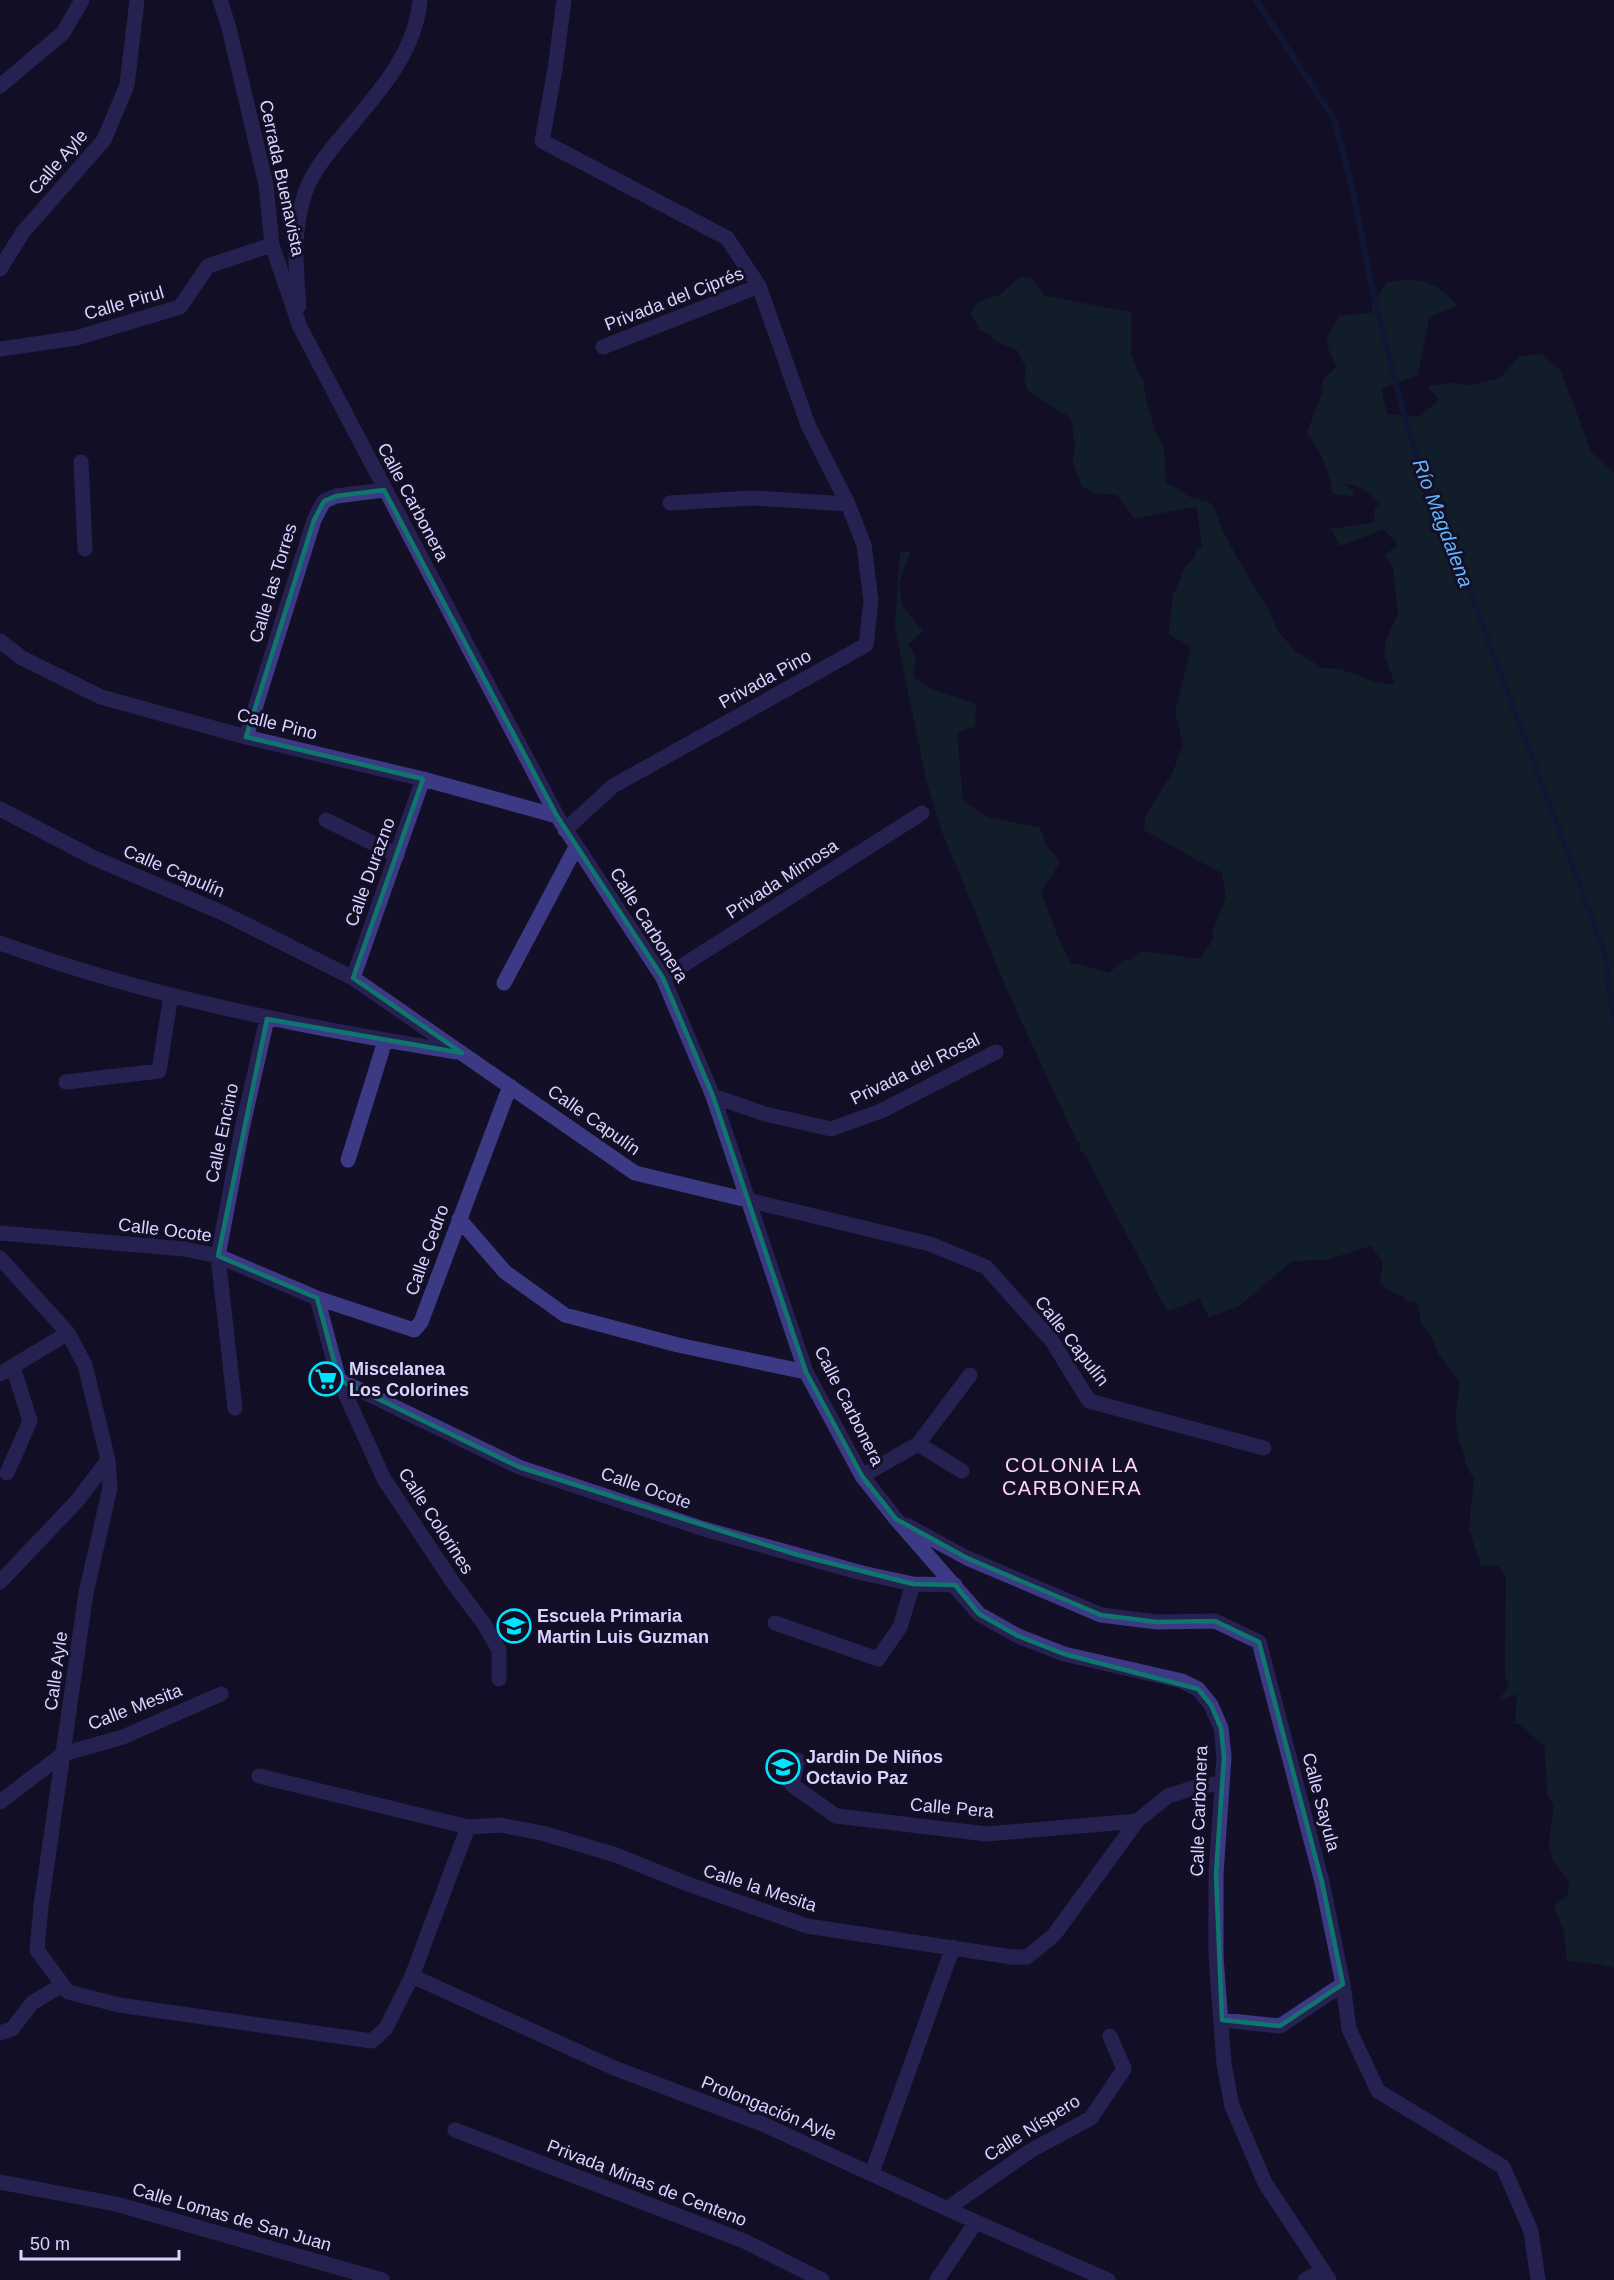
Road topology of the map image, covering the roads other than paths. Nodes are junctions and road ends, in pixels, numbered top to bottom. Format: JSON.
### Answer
{"nodes":[{"id":1,"x":82,"y":0,"type":"edge"},
{"id":2,"x":137,"y":0,"type":"edge"},
{"id":3,"x":220,"y":0,"type":"edge"},
{"id":4,"x":420,"y":0,"type":"edge"},
{"id":5,"x":564,"y":0,"type":"edge"},
{"id":6,"x":0,"y":86,"type":"edge"},
{"id":7,"x":272,"y":245,"type":"junction"},
{"id":8,"x":0,"y":269,"type":"edge"},
{"id":9,"x":759,"y":286,"type":"junction"},
{"id":10,"x":300,"y":327,"type":"junction"},
{"id":11,"x":603,"y":347,"type":"dead end"},
{"id":12,"x":0,"y":349,"type":"edge"},
{"id":13,"x":81,"y":462,"type":"dead end"},
{"id":14,"x":384,"y":490,"type":"junction"},
{"id":15,"x":670,"y":503,"type":"dead end"},
{"id":16,"x":848,"y":504,"type":"junction"},
{"id":17,"x":85,"y":549,"type":"dead end"},
{"id":18,"x":0,"y":641,"type":"edge"},
{"id":19,"x":246,"y":737,"type":"junction"},
{"id":20,"x":423,"y":779,"type":"junction"},
{"id":21,"x":0,"y":809,"type":"edge"},
{"id":22,"x":922,"y":813,"type":"dead end"},
{"id":23,"x":557,"y":816,"type":"junction"},
{"id":24,"x":326,"y":820,"type":"dead end"},
{"id":25,"x":565,"y":830,"type":"junction"},
{"id":26,"x":576,"y":847,"type":"junction"},
{"id":27,"x":397,"y":855,"type":"junction"},
{"id":28,"x":0,"y":943,"type":"edge"},
{"id":29,"x":353,"y":978,"type":"junction"},
{"id":30,"x":663,"y":978,"type":"junction"},
{"id":31,"x":504,"y":983,"type":"dead end"},
{"id":32,"x":171,"y":995,"type":"junction"},
{"id":33,"x":267,"y":1019,"type":"junction"},
{"id":34,"x":385,"y":1041,"type":"junction"},
{"id":35,"x":996,"y":1052,"type":"dead end"},
{"id":36,"x":462,"y":1053,"type":"junction"},
{"id":37,"x":66,"y":1082,"type":"dead end"},
{"id":38,"x":510,"y":1086,"type":"junction"},
{"id":39,"x":713,"y":1096,"type":"junction"},
{"id":40,"x":348,"y":1160,"type":"dead end"},
{"id":41,"x":747,"y":1199,"type":"junction"},
{"id":42,"x":459,"y":1219,"type":"junction"},
{"id":43,"x":0,"y":1233,"type":"edge"},
{"id":44,"x":219,"y":1256,"type":"junction"},
{"id":45,"x":0,"y":1258,"type":"edge"},
{"id":46,"x":317,"y":1298,"type":"junction"},
{"id":47,"x":68,"y":1333,"type":"junction"},
{"id":48,"x":6,"y":1371,"type":"edge"},
{"id":49,"x":806,"y":1372,"type":"junction"},
{"id":50,"x":970,"y":1375,"type":"dead end"},
{"id":51,"x":339,"y":1380,"type":"junction"},
{"id":52,"x":235,"y":1408,"type":"dead end"},
{"id":53,"x":918,"y":1444,"type":"junction"},
{"id":54,"x":1264,"y":1448,"type":"dead end"},
{"id":55,"x":108,"y":1460,"type":"junction"},
{"id":56,"x":962,"y":1471,"type":"dead end"},
{"id":57,"x":7,"y":1473,"type":"dead end"},
{"id":58,"x":862,"y":1476,"type":"junction"},
{"id":59,"x":896,"y":1519,"type":"junction"},
{"id":60,"x":2,"y":1578,"type":"edge"},
{"id":61,"x":913,"y":1584,"type":"junction"},
{"id":62,"x":955,"y":1586,"type":"junction"},
{"id":63,"x":776,"y":1623,"type":"dead end"},
{"id":64,"x":499,"y":1679,"type":"dead end"},
{"id":65,"x":221,"y":1694,"type":"dead end"},
{"id":66,"x":63,"y":1754,"type":"junction"},
{"id":67,"x":798,"y":1760,"type":"dead end"},
{"id":68,"x":259,"y":1776,"type":"dead end"},
{"id":69,"x":1222,"y":1783,"type":"junction"},
{"id":70,"x":0,"y":1802,"type":"edge"},
{"id":71,"x":1137,"y":1821,"type":"junction"},
{"id":72,"x":468,"y":1827,"type":"junction"},
{"id":73,"x":953,"y":1947,"type":"junction"},
{"id":74,"x":412,"y":1976,"type":"junction"},
{"id":75,"x":1343,"y":1984,"type":"junction"},
{"id":76,"x":62,"y":1985,"type":"junction"},
{"id":77,"x":1222,"y":2020,"type":"junction"},
{"id":78,"x":0,"y":2033,"type":"edge"},
{"id":79,"x":1110,"y":2036,"type":"dead end"},
{"id":80,"x":455,"y":2130,"type":"dead end"},
{"id":81,"x":872,"y":2173,"type":"junction"},
{"id":82,"x":0,"y":2182,"type":"edge"},
{"id":83,"x":948,"y":2208,"type":"junction"},
{"id":84,"x":976,"y":2222,"type":"junction"},
{"id":85,"x":1326,"y":2275,"type":"edge"},
{"id":86,"x":382,"y":2280,"type":"edge"},
{"id":87,"x":822,"y":2280,"type":"edge"},
{"id":88,"x":937,"y":2280,"type":"edge"},
{"id":89,"x":1108,"y":2280,"type":"edge"},
{"id":90,"x":1305,"y":2280,"type":"edge"},
{"id":91,"x":1538,"y":2280,"type":"edge"}],
"edges":[{"from":1,"to":6,"type":"street"},
{"from":2,"to":8,"type":"street","name":"Calle Ayle"},
{"from":3,"to":7,"type":"street","name":"Cerrada Buenavista"},
{"from":4,"to":10,"type":"street"},
{"from":5,"to":9,"type":"street"},
{"from":7,"to":10,"type":"street","name":"Cerrada Buenavista"},
{"from":7,"to":12,"type":"street","name":"Calle Pirul"},
{"from":9,"to":11,"type":"street","name":"Privada del Ciprés"},
{"from":9,"to":16,"type":"street"},
{"from":10,"to":14,"type":"street","name":"Calle Carbonera"},
{"from":13,"to":17,"type":"street"},
{"from":14,"to":19,"type":"street","name":"Calle las Torres"},
{"from":14,"to":23,"type":"street","name":"Calle Carbonera"},
{"from":15,"to":16,"type":"street"},
{"from":16,"to":25,"type":"street","name":"Privada Pino"},
{"from":18,"to":19,"type":"street","name":"Calle Pino"},
{"from":19,"to":20,"type":"street","name":"Calle Pino"},
{"from":20,"to":23,"type":"street","name":"Calle Pino"},
{"from":20,"to":27,"type":"street","name":"Calle Durazno"},
{"from":21,"to":29,"type":"street","name":"Calle Capulín"},
{"from":22,"to":30,"type":"street","name":"Privada Mimosa"},
{"from":23,"to":25,"type":"street","name":"Calle Carbonera"},
{"from":24,"to":27,"type":"street"},
{"from":25,"to":26,"type":"street","name":"Calle Carbonera"},
{"from":26,"to":30,"type":"street","name":"Calle Carbonera"},
{"from":26,"to":31,"type":"street"},
{"from":27,"to":29,"type":"street","name":"Calle Durazno"},
{"from":28,"to":32,"type":"street"},
{"from":29,"to":36,"type":"street","name":"Calle Capulín"},
{"from":30,"to":39,"type":"street","name":"Calle Carbonera"},
{"from":32,"to":33,"type":"street"},
{"from":32,"to":37,"type":"street"},
{"from":33,"to":34,"type":"street"},
{"from":33,"to":44,"type":"street","name":"Calle Encino"},
{"from":34,"to":36,"type":"street"},
{"from":34,"to":40,"type":"street"},
{"from":35,"to":39,"type":"street","name":"Privada del Rosal"},
{"from":36,"to":38,"type":"street","name":"Calle Capulín"},
{"from":38,"to":41,"type":"street","name":"Calle Capulín"},
{"from":38,"to":42,"type":"street","name":"Calle Cedro"},
{"from":39,"to":41,"type":"street","name":"Calle Carbonera"},
{"from":41,"to":49,"type":"street","name":"Calle Carbonera"},
{"from":41,"to":54,"type":"street","name":"Calle Capulín"},
{"from":42,"to":46,"type":"street","name":"Calle Cedro"},
{"from":42,"to":49,"type":"street"},
{"from":43,"to":44,"type":"street","name":"Calle Ocote"},
{"from":44,"to":46,"type":"street","name":"Calle Ocote"},
{"from":44,"to":52,"type":"street","name":"Calle Encino"},
{"from":45,"to":47,"type":"street","name":"Calle Ayle"},
{"from":46,"to":51,"type":"street","name":"Calle Colorines"},
{"from":47,"to":48,"type":"street"},
{"from":47,"to":55,"type":"street","name":"Calle Ayle"},
{"from":48,"to":57,"type":"street"},
{"from":49,"to":58,"type":"street","name":"Calle Carbonera"},
{"from":50,"to":53,"type":"street"},
{"from":51,"to":61,"type":"street","name":"Calle Ocote"},
{"from":51,"to":64,"type":"street","name":"Calle Colorines"},
{"from":53,"to":56,"type":"street"},
{"from":53,"to":58,"type":"street"},
{"from":55,"to":60,"type":"street"},
{"from":55,"to":66,"type":"street","name":"Calle Ayle"},
{"from":58,"to":59,"type":"street","name":"Calle Carbonera"},
{"from":59,"to":62,"type":"street","name":"Calle Carbonera"},
{"from":59,"to":75,"type":"street","name":"Calle Sayula"},
{"from":61,"to":62,"type":"street","name":"Calle Ocote"},
{"from":61,"to":63,"type":"street"},
{"from":62,"to":69,"type":"street","name":"Calle Carbonera"},
{"from":65,"to":66,"type":"street","name":"Calle Mesita"},
{"from":66,"to":70,"type":"street"},
{"from":66,"to":76,"type":"street","name":"Calle Ayle"},
{"from":67,"to":71,"type":"street","name":"Calle Pera"},
{"from":68,"to":72,"type":"street","name":"Calle la Mesita"},
{"from":69,"to":71,"type":"street","name":"Calle la Mesita"},
{"from":69,"to":77,"type":"street","name":"Calle Carbonera"},
{"from":71,"to":73,"type":"street","name":"Calle la Mesita"},
{"from":72,"to":73,"type":"street","name":"Calle la Mesita"},
{"from":72,"to":74,"type":"street"},
{"from":73,"to":81,"type":"street"},
{"from":74,"to":76,"type":"street","name":"Calle Ayle"},
{"from":74,"to":81,"type":"street","name":"Prolongación Ayle"},
{"from":75,"to":77,"type":"street"},
{"from":75,"to":91,"type":"street","name":"Calle Sayula"},
{"from":76,"to":78,"type":"street"},
{"from":77,"to":85,"type":"street","name":"Calle Carbonera"},
{"from":79,"to":83,"type":"street","name":"Calle Níspero"},
{"from":80,"to":87,"type":"street","name":"Privada Minas de Centeno"},
{"from":81,"to":83,"type":"street","name":"Prolongación Ayle"},
{"from":82,"to":86,"type":"street","name":"Calle Lomas de San Juan"},
{"from":83,"to":84,"type":"street","name":"Prolongación Ayle"},
{"from":84,"to":88,"type":"street"},
{"from":84,"to":89,"type":"street","name":"Prolongación Ayle"},
{"from":85,"to":90,"type":"street"}]}
